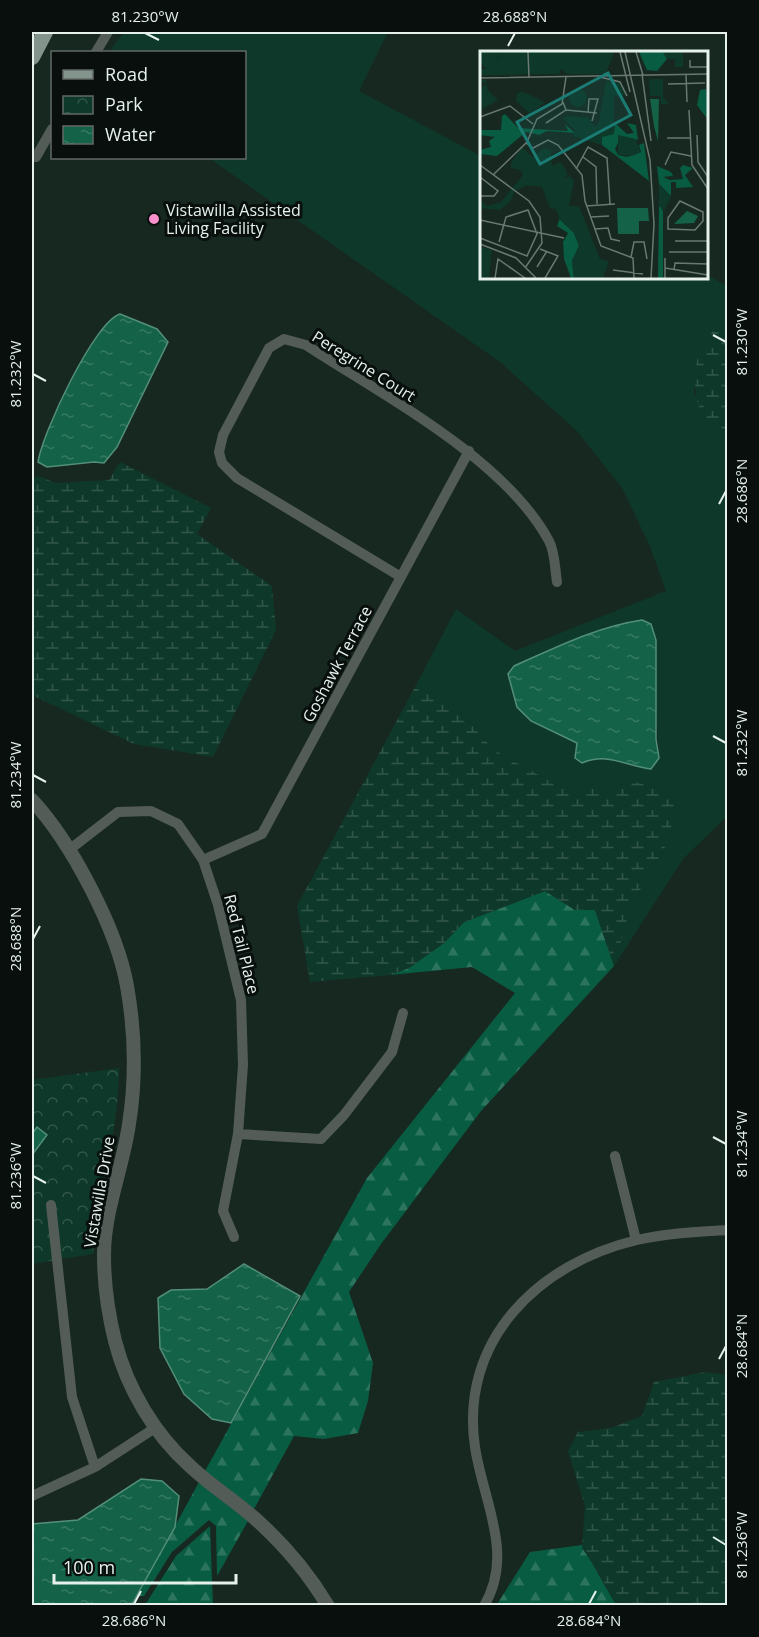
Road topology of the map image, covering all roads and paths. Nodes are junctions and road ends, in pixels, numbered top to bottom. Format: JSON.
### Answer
{"nodes":[{"id":1,"x":45,"y":32,"type":"edge"},
{"id":2,"x":108,"y":32,"type":"edge"},
{"id":3,"x":97,"y":51,"type":"edge"},
{"id":4,"x":32,"y":57,"type":"edge"},
{"id":5,"x":51,"y":131,"type":"edge"},
{"id":6,"x":32,"y":154,"type":"edge"},
{"id":7,"x":469,"y":452,"type":"junction"},
{"id":8,"x":401,"y":577,"type":"junction"},
{"id":9,"x":557,"y":582,"type":"dead end"},
{"id":10,"x":32,"y":800,"type":"edge"},
{"id":11,"x":69,"y":850,"type":"junction"},
{"id":12,"x":203,"y":860,"type":"junction"},
{"id":13,"x":403,"y":1013,"type":"dead end"},
{"id":14,"x":238,"y":1134,"type":"junction"},
{"id":15,"x":615,"y":1156,"type":"dead end"},
{"id":16,"x":51,"y":1205,"type":"dead end"},
{"id":17,"x":728,"y":1230,"type":"edge"},
{"id":18,"x":234,"y":1237,"type":"dead end"},
{"id":19,"x":636,"y":1240,"type":"junction"},
{"id":20,"x":155,"y":1428,"type":"junction"},
{"id":21,"x":95,"y":1467,"type":"junction"},
{"id":22,"x":32,"y":1496,"type":"edge"},
{"id":23,"x":328,"y":1605,"type":"edge"},
{"id":24,"x":484,"y":1605,"type":"edge"}],
"edges":[{"from":1,"to":4,"type":"main road"},
{"from":2,"to":3,"type":"street"},
{"from":5,"to":6,"type":"street"},
{"from":7,"to":8,"type":"street","name":"Goshawk Terrace"},
{"from":7,"to":8,"type":"street","name":"Peregrine Court"},
{"from":7,"to":9,"type":"street","name":"Peregrine Court"},
{"from":8,"to":12,"type":"street","name":"Goshawk Terrace"},
{"from":10,"to":11,"type":"street","name":"Vistawilla Drive"},
{"from":11,"to":12,"type":"street","name":"Red Tail Place"},
{"from":11,"to":20,"type":"street","name":"Vistawilla Drive"},
{"from":12,"to":14,"type":"street","name":"Red Tail Place"},
{"from":13,"to":14,"type":"street"},
{"from":14,"to":18,"type":"street","name":"Red Tail Place"},
{"from":15,"to":19,"type":"street"},
{"from":16,"to":21,"type":"street"},
{"from":17,"to":19,"type":"street"},
{"from":19,"to":24,"type":"street"},
{"from":20,"to":21,"type":"street"},
{"from":20,"to":23,"type":"street","name":"Vistawilla Drive"},
{"from":21,"to":22,"type":"street"}]}
